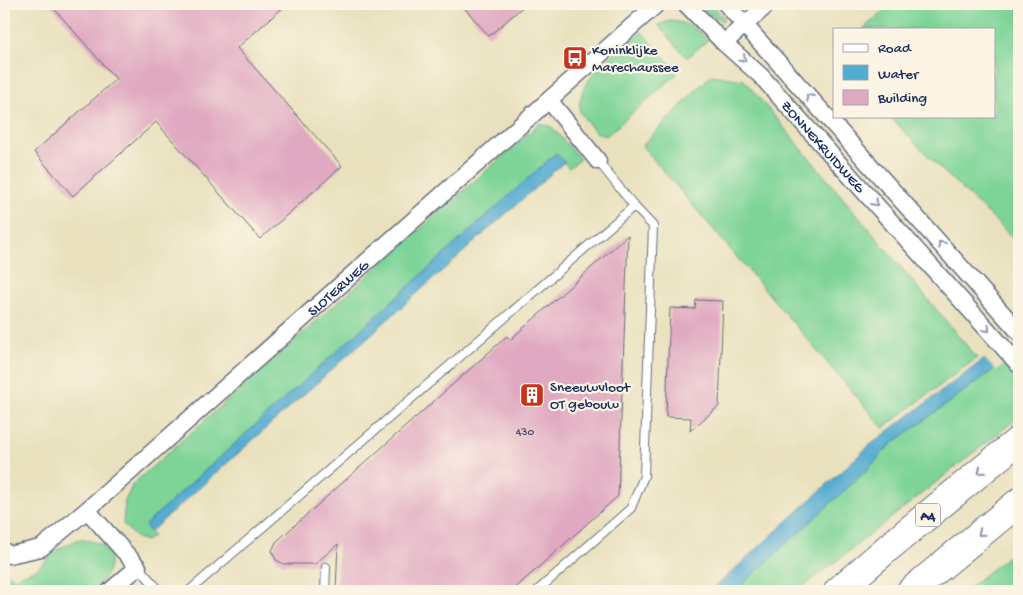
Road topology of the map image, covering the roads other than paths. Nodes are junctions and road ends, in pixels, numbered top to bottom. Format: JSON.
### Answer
{"nodes":[{"id":1,"x":657,"y":4,"type":"edge"},
{"id":2,"x":686,"y":4,"type":"edge"},
{"id":3,"x":726,"y":4,"type":"edge"},
{"id":4,"x":768,"y":4,"type":"edge"},
{"id":5,"x":745,"y":25,"type":"junction"},
{"id":6,"x":724,"y":43,"type":"junction"},
{"id":7,"x":549,"y":100,"type":"junction"},
{"id":8,"x":598,"y":160,"type":"joint"},
{"id":9,"x":634,"y":206,"type":"junction"},
{"id":10,"x":1019,"y":332,"type":"edge"},
{"id":11,"x":1019,"y":365,"type":"edge"},
{"id":12,"x":1019,"y":440,"type":"edge"},
{"id":13,"x":1019,"y":502,"type":"edge"},
{"id":14,"x":87,"y":510,"type":"junction"},
{"id":15,"x":7,"y":553,"type":"edge"},
{"id":16,"x":138,"y":567,"type":"junction"},
{"id":17,"x":326,"y":567,"type":"dead end"},
{"id":18,"x":110,"y":591,"type":"edge"},
{"id":19,"x":160,"y":591,"type":"edge"},
{"id":20,"x":189,"y":591,"type":"edge"},
{"id":21,"x":325,"y":591,"type":"edge"},
{"id":22,"x":537,"y":591,"type":"edge"},
{"id":23,"x":838,"y":591,"type":"edge"},
{"id":24,"x":911,"y":591,"type":"edge"}],
"edges":[{"from":1,"to":7,"type":"street","name":"SLOTERWEG"},
{"from":2,"to":6,"type":"street","name":"ZONNEKRUIDWEG"},
{"from":3,"to":5,"type":"street","name":"ZONNEKRUIDWEG"},
{"from":4,"to":5,"type":"street"},
{"from":5,"to":6,"type":"street"},
{"from":10,"to":5,"type":"street","name":"ZONNEKRUIDWEG","one_way":true},
{"from":6,"to":11,"type":"street","name":"ZONNEKRUIDWEG","one_way":true},
{"from":7,"to":8,"type":"street"},
{"from":7,"to":14,"type":"street","name":"SLOTERWEG"},
{"from":8,"to":9,"type":"lane"},
{"from":9,"to":20,"type":"lane"},
{"from":9,"to":22,"type":"lane"},
{"from":12,"to":23,"type":"highway","number":"A4","one_way":true},
{"from":13,"to":24,"type":"highway","one_way":true},
{"from":14,"to":15,"type":"street","name":"SLOTERWEG"},
{"from":14,"to":16,"type":"street"},
{"from":16,"to":18,"type":"street"},
{"from":16,"to":19,"type":"lane"},
{"from":17,"to":21,"type":"lane"}]}
